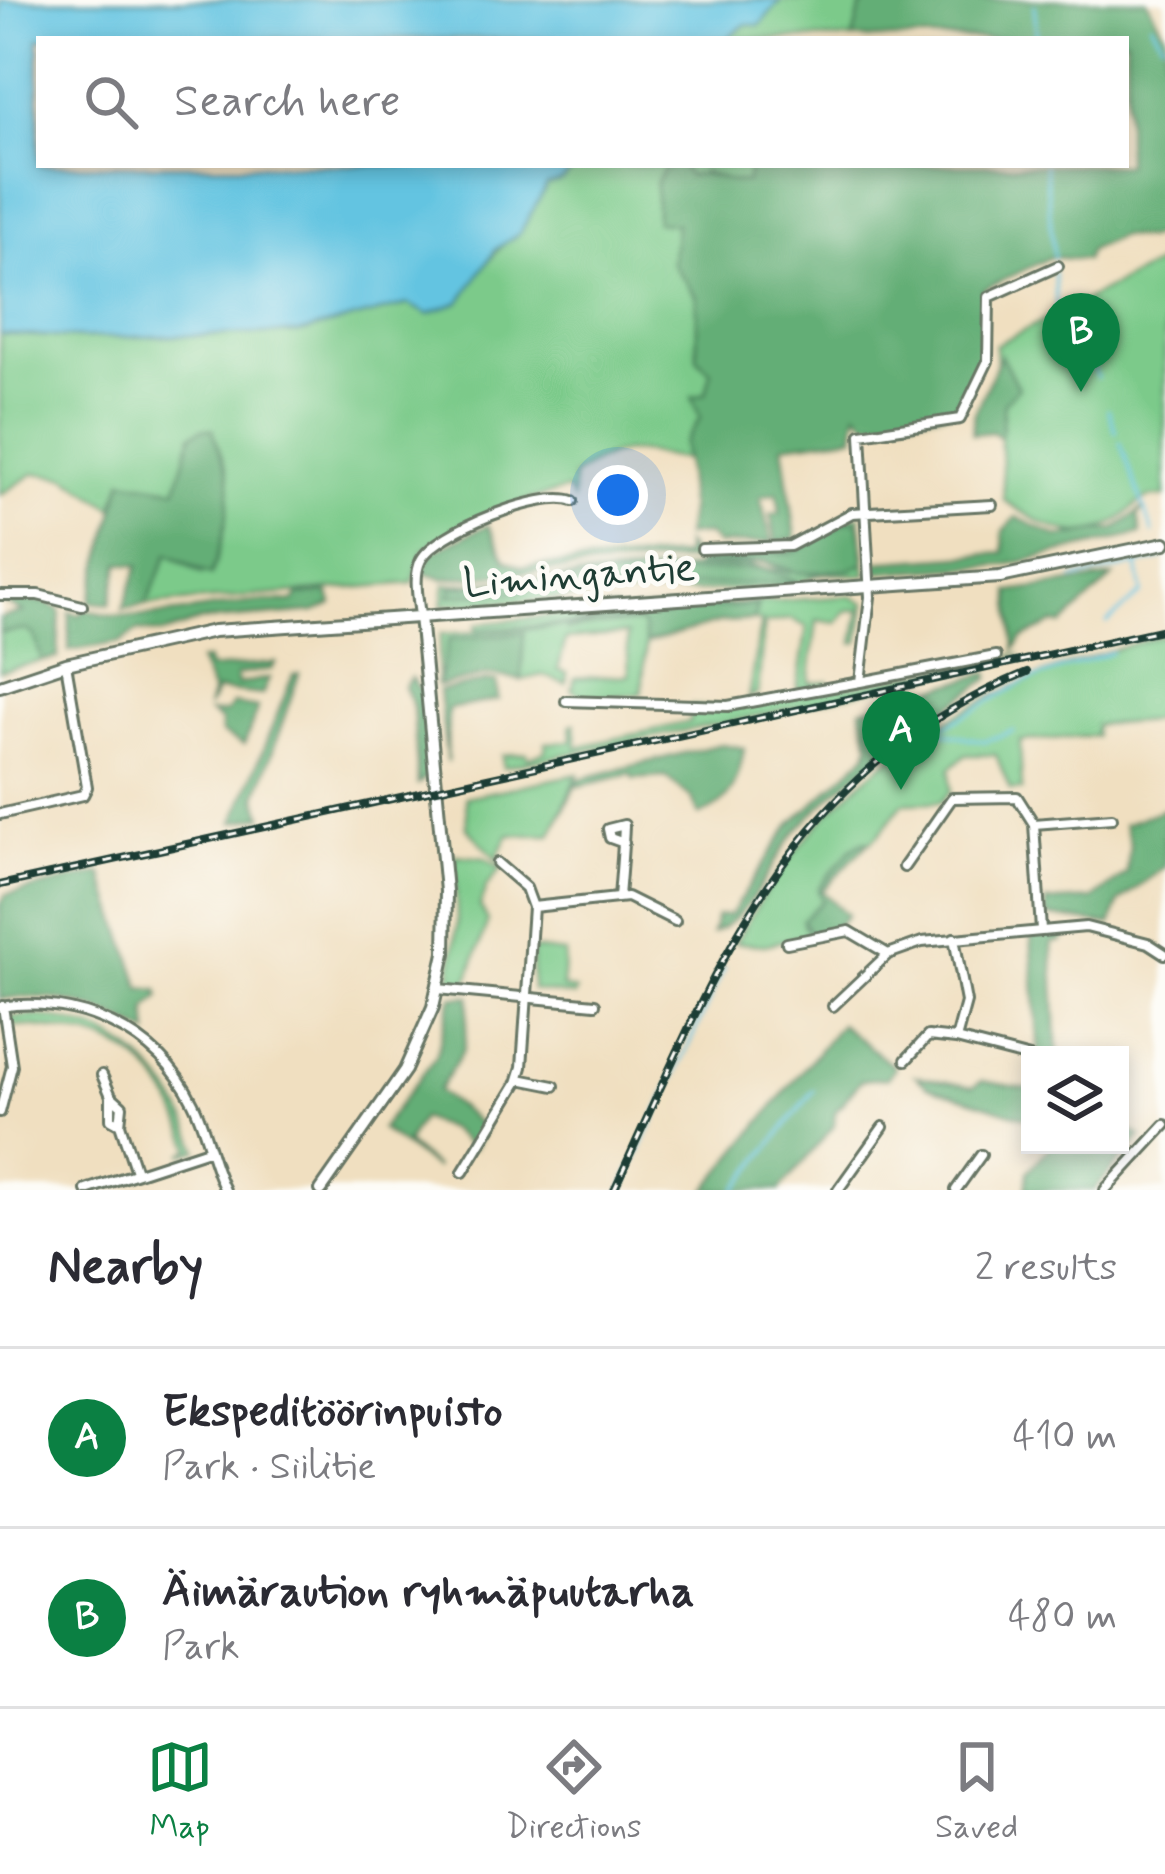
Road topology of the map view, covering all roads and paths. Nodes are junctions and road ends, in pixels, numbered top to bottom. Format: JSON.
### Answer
{"nodes":[{"id":1,"x":1058,"y":266,"type":"dead end"},
{"id":2,"x":573,"y":501,"type":"dead end"},
{"id":3,"x":992,"y":505,"type":"dead end"},
{"id":4,"x":865,"y":512,"type":"junction"},
{"id":5,"x":1165,"y":543,"type":"edge"},
{"id":6,"x":702,"y":549,"type":"dead end"},
{"id":7,"x":870,"y":587,"type":"junction"},
{"id":8,"x":0,"y":595,"type":"edge"},
{"id":9,"x":82,"y":606,"type":"dead end"},
{"id":10,"x":419,"y":616,"type":"junction"},
{"id":11,"x":996,"y":656,"type":"dead end"},
{"id":12,"x":66,"y":664,"type":"junction"},
{"id":13,"x":860,"y":682,"type":"junction"},
{"id":14,"x":0,"y":686,"type":"edge"},
{"id":15,"x":566,"y":700,"type":"dead end"},
{"id":16,"x":0,"y":814,"type":"edge"},
{"id":17,"x":1112,"y":818,"type":"dead end"},
{"id":18,"x":1034,"y":824,"type":"junction"},
{"id":19,"x":624,"y":843,"type":"dead end"},
{"id":20,"x":497,"y":863,"type":"dead end"},
{"id":21,"x":904,"y":867,"type":"dead end"},
{"id":22,"x":620,"y":897,"type":"junction"},
{"id":23,"x":533,"y":907,"type":"junction"},
{"id":24,"x":675,"y":921,"type":"dead end"},
{"id":25,"x":1041,"y":930,"type":"junction"},
{"id":26,"x":954,"y":938,"type":"junction"},
{"id":27,"x":787,"y":943,"type":"dead end"},
{"id":28,"x":1165,"y":954,"type":"edge"},
{"id":29,"x":888,"y":955,"type":"junction"},
{"id":30,"x":438,"y":988,"type":"junction"},
{"id":31,"x":527,"y":995,"type":"junction"},
{"id":32,"x":595,"y":1004,"type":"dead end"},
{"id":33,"x":2,"y":1006,"type":"edge"},
{"id":34,"x":833,"y":1006,"type":"dead end"},
{"id":35,"x":956,"y":1039,"type":"junction"},
{"id":36,"x":1021,"y":1056,"type":"edge"},
{"id":37,"x":906,"y":1060,"type":"dead end"},
{"id":38,"x":102,"y":1076,"type":"dead end"},
{"id":39,"x":519,"y":1079,"type":"junction"},
{"id":40,"x":554,"y":1086,"type":"dead end"},
{"id":41,"x":0,"y":1112,"type":"edge"},
{"id":42,"x":1165,"y":1125,"type":"edge"},
{"id":43,"x":883,"y":1127,"type":"dead end"},
{"id":44,"x":208,"y":1150,"type":"junction"},
{"id":45,"x":981,"y":1155,"type":"dead end"},
{"id":46,"x":136,"y":1172,"type":"junction"},
{"id":47,"x":463,"y":1172,"type":"dead end"},
{"id":48,"x":86,"y":1190,"type":"edge"},
{"id":49,"x":225,"y":1190,"type":"edge"},
{"id":50,"x":321,"y":1190,"type":"edge"},
{"id":51,"x":838,"y":1190,"type":"edge"},
{"id":52,"x":956,"y":1190,"type":"edge"},
{"id":53,"x":1105,"y":1190,"type":"edge"}],
"edges":[{"from":1,"to":4,"type":"street"},
{"from":2,"to":10,"type":"street"},
{"from":3,"to":4,"type":"street"},
{"from":4,"to":6,"type":"street"},
{"from":4,"to":7,"type":"street"},
{"from":5,"to":7,"type":"main road","name":"Limingantie"},
{"from":7,"to":10,"type":"main road","name":"Limingantie"},
{"from":7,"to":13,"type":"street"},
{"from":8,"to":9,"type":"street"},
{"from":10,"to":12,"type":"main road","name":"Limingantie"},
{"from":10,"to":30,"type":"main road"},
{"from":11,"to":13,"type":"street"},
{"from":12,"to":14,"type":"main road","name":"Limingantie"},
{"from":12,"to":16,"type":"street"},
{"from":13,"to":15,"type":"street"},
{"from":17,"to":18,"type":"street"},
{"from":18,"to":21,"type":"street"},
{"from":18,"to":25,"type":"street"},
{"from":19,"to":22,"type":"street"},
{"from":20,"to":23,"type":"street"},
{"from":22,"to":23,"type":"street"},
{"from":22,"to":24,"type":"street"},
{"from":23,"to":31,"type":"street"},
{"from":25,"to":26,"type":"street"},
{"from":25,"to":28,"type":"street"},
{"from":26,"to":29,"type":"street"},
{"from":26,"to":35,"type":"street"},
{"from":27,"to":29,"type":"street"},
{"from":29,"to":34,"type":"street"},
{"from":30,"to":31,"type":"street"},
{"from":30,"to":50,"type":"main road"},
{"from":31,"to":32,"type":"street"},
{"from":31,"to":39,"type":"street"},
{"from":33,"to":41,"type":"street"},
{"from":33,"to":44,"type":"street"},
{"from":35,"to":36,"type":"street"},
{"from":35,"to":37,"type":"street"},
{"from":38,"to":46,"type":"street"},
{"from":39,"to":40,"type":"street"},
{"from":39,"to":47,"type":"street"},
{"from":42,"to":53,"type":"street"},
{"from":43,"to":51,"type":"street"},
{"from":44,"to":46,"type":"street"},
{"from":44,"to":49,"type":"street"},
{"from":45,"to":52,"type":"street"},
{"from":46,"to":48,"type":"street"}]}
